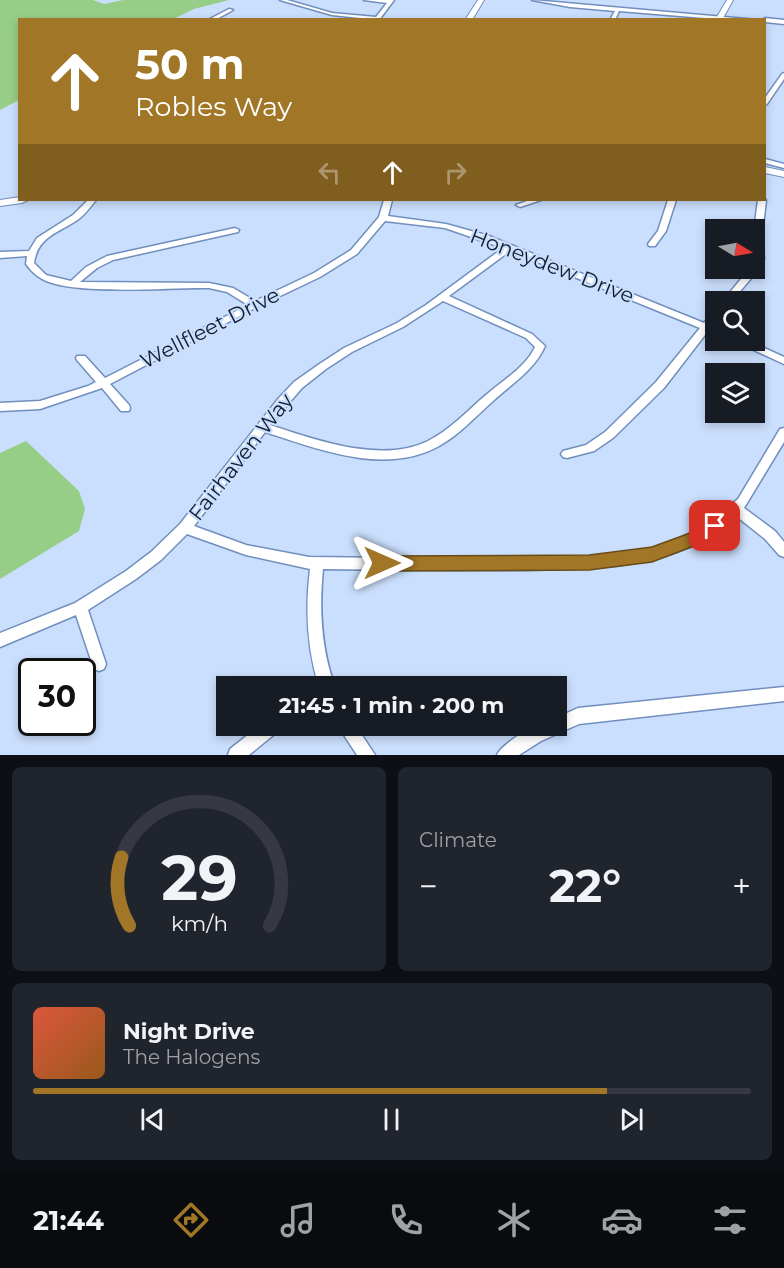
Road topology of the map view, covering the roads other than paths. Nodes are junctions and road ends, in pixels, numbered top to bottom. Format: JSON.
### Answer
{"nodes":[{"id":1,"x":282,"y":0,"type":"edge"},
{"id":2,"x":366,"y":0,"type":"edge"},
{"id":3,"x":481,"y":0,"type":"edge"},
{"id":4,"x":534,"y":0,"type":"edge"},
{"id":5,"x":730,"y":0,"type":"edge"},
{"id":6,"x":391,"y":1,"type":"edge"},
{"id":7,"x":618,"y":9,"type":"junction"},
{"id":8,"x":231,"y":10,"type":"dead end"},
{"id":9,"x":213,"y":18,"type":"edge"},
{"id":10,"x":367,"y":18,"type":"edge"},
{"id":11,"x":377,"y":18,"type":"edge"},
{"id":12,"x":469,"y":18,"type":"edge"},
{"id":13,"x":613,"y":18,"type":"edge"},
{"id":14,"x":718,"y":18,"type":"edge"},
{"id":15,"x":766,"y":20,"type":"edge"},
{"id":16,"x":784,"y":22,"type":"edge"},
{"id":17,"x":784,"y":75,"type":"edge"},
{"id":18,"x":766,"y":102,"type":"edge"},
{"id":19,"x":766,"y":161,"type":"edge"},
{"id":20,"x":766,"y":165,"type":"edge"},
{"id":21,"x":784,"y":168,"type":"edge"},
{"id":22,"x":766,"y":170,"type":"edge"},
{"id":23,"x":784,"y":174,"type":"edge"},
{"id":24,"x":18,"y":194,"type":"edge"},
{"id":25,"x":0,"y":197,"type":"edge"},
{"id":26,"x":18,"y":201,"type":"edge"},
{"id":27,"x":91,"y":201,"type":"edge"},
{"id":28,"x":388,"y":201,"type":"edge"},
{"id":29,"x":534,"y":201,"type":"edge"},
{"id":30,"x":672,"y":201,"type":"edge"},
{"id":31,"x":762,"y":201,"type":"edge"},
{"id":32,"x":0,"y":203,"type":"edge"},
{"id":33,"x":520,"y":205,"type":"dead end"},
{"id":34,"x":383,"y":218,"type":"junction"},
{"id":35,"x":235,"y":230,"type":"dead end"},
{"id":36,"x":652,"y":244,"type":"dead end"},
{"id":37,"x":509,"y":247,"type":"junction"},
{"id":38,"x":30,"y":253,"type":"junction"},
{"id":39,"x":0,"y":255,"type":"edge"},
{"id":40,"x":73,"y":285,"type":"junction"},
{"id":41,"x":735,"y":291,"type":"edge"},
{"id":42,"x":443,"y":297,"type":"junction"},
{"id":43,"x":254,"y":305,"type":"junction"},
{"id":44,"x":705,"y":326,"type":"joint"},
{"id":45,"x":762,"y":351,"type":"edge"},
{"id":46,"x":81,"y":358,"type":"dead end"},
{"id":47,"x":784,"y":361,"type":"edge"},
{"id":48,"x":104,"y":383,"type":"junction"},
{"id":49,"x":0,"y":407,"type":"edge"},
{"id":50,"x":125,"y":408,"type":"dead end"},
{"id":51,"x":263,"y":427,"type":"junction"},
{"id":52,"x":784,"y":432,"type":"edge"},
{"id":53,"x":567,"y":454,"type":"dead end"},
{"id":54,"x":736,"y":509,"type":"junction"},
{"id":55,"x":185,"y":528,"type":"junction"},
{"id":56,"x":784,"y":551,"type":"edge"},
{"id":57,"x":317,"y":563,"type":"junction"},
{"id":58,"x":80,"y":607,"type":"junction"},
{"id":59,"x":0,"y":640,"type":"edge"},
{"id":60,"x":99,"y":664,"type":"dead end"},
{"id":61,"x":323,"y":676,"type":"edge"},
{"id":62,"x":784,"y":694,"type":"edge"},
{"id":63,"x":567,"y":721,"type":"edge"},
{"id":64,"x":259,"y":736,"type":"edge"},
{"id":65,"x":353,"y":736,"type":"edge"},
{"id":66,"x":540,"y":736,"type":"edge"},
{"id":67,"x":515,"y":752,"type":"edge"},
{"id":68,"x":236,"y":755,"type":"edge"},
{"id":69,"x":367,"y":755,"type":"edge"}],
"edges":[{"from":1,"to":10,"type":"street"},
{"from":2,"to":6,"type":"street"},
{"from":3,"to":12,"type":"street"},
{"from":4,"to":7,"type":"street"},
{"from":5,"to":14,"type":"street"},
{"from":6,"to":11,"type":"street"},
{"from":7,"to":13,"type":"street"},
{"from":7,"to":14,"type":"street"},
{"from":8,"to":9,"type":"street"},
{"from":15,"to":16,"type":"street"},
{"from":17,"to":18,"type":"street"},
{"from":19,"to":21,"type":"street"},
{"from":20,"to":21,"type":"main road"},
{"from":22,"to":23,"type":"main road"},
{"from":24,"to":25,"type":"main road"},
{"from":26,"to":32,"type":"main road"},
{"from":27,"to":38,"type":"street"},
{"from":28,"to":34,"type":"street","name":"Wellfleet Drive"},
{"from":29,"to":33,"type":"street"},
{"from":30,"to":36,"type":"street"},
{"from":31,"to":41,"type":"street"},
{"from":34,"to":37,"type":"street","name":"Honeydew Drive"},
{"from":34,"to":43,"type":"street","name":"Wellfleet Drive"},
{"from":35,"to":40,"type":"street"},
{"from":37,"to":42,"type":"street","name":"Fairhaven Way"},
{"from":37,"to":44,"type":"street","name":"Honeydew Drive"},
{"from":38,"to":39,"type":"street"},
{"from":38,"to":40,"type":"street"},
{"from":40,"to":43,"type":"street"},
{"from":42,"to":51,"type":"street","name":"Fairhaven Way"},
{"from":42,"to":51,"type":"street"},
{"from":43,"to":48,"type":"street","name":"Wellfleet Drive"},
{"from":44,"to":53,"type":"street"},
{"from":45,"to":47,"type":"street"},
{"from":46,"to":48,"type":"street"},
{"from":48,"to":49,"type":"street","name":"Wellfleet Drive"},
{"from":48,"to":50,"type":"street"},
{"from":51,"to":55,"type":"street","name":"Fairhaven Way"},
{"from":52,"to":54,"type":"street"},
{"from":54,"to":56,"type":"street"},
{"from":54,"to":57,"type":"street"},
{"from":55,"to":57,"type":"street"},
{"from":55,"to":58,"type":"street","name":"Fairhaven Way"},
{"from":57,"to":61,"type":"street"},
{"from":58,"to":59,"type":"street","name":"Fairhaven Way"},
{"from":58,"to":60,"type":"street"},
{"from":62,"to":63,"type":"street"},
{"from":64,"to":68,"type":"street"},
{"from":65,"to":69,"type":"street"},
{"from":66,"to":67,"type":"street"}]}
